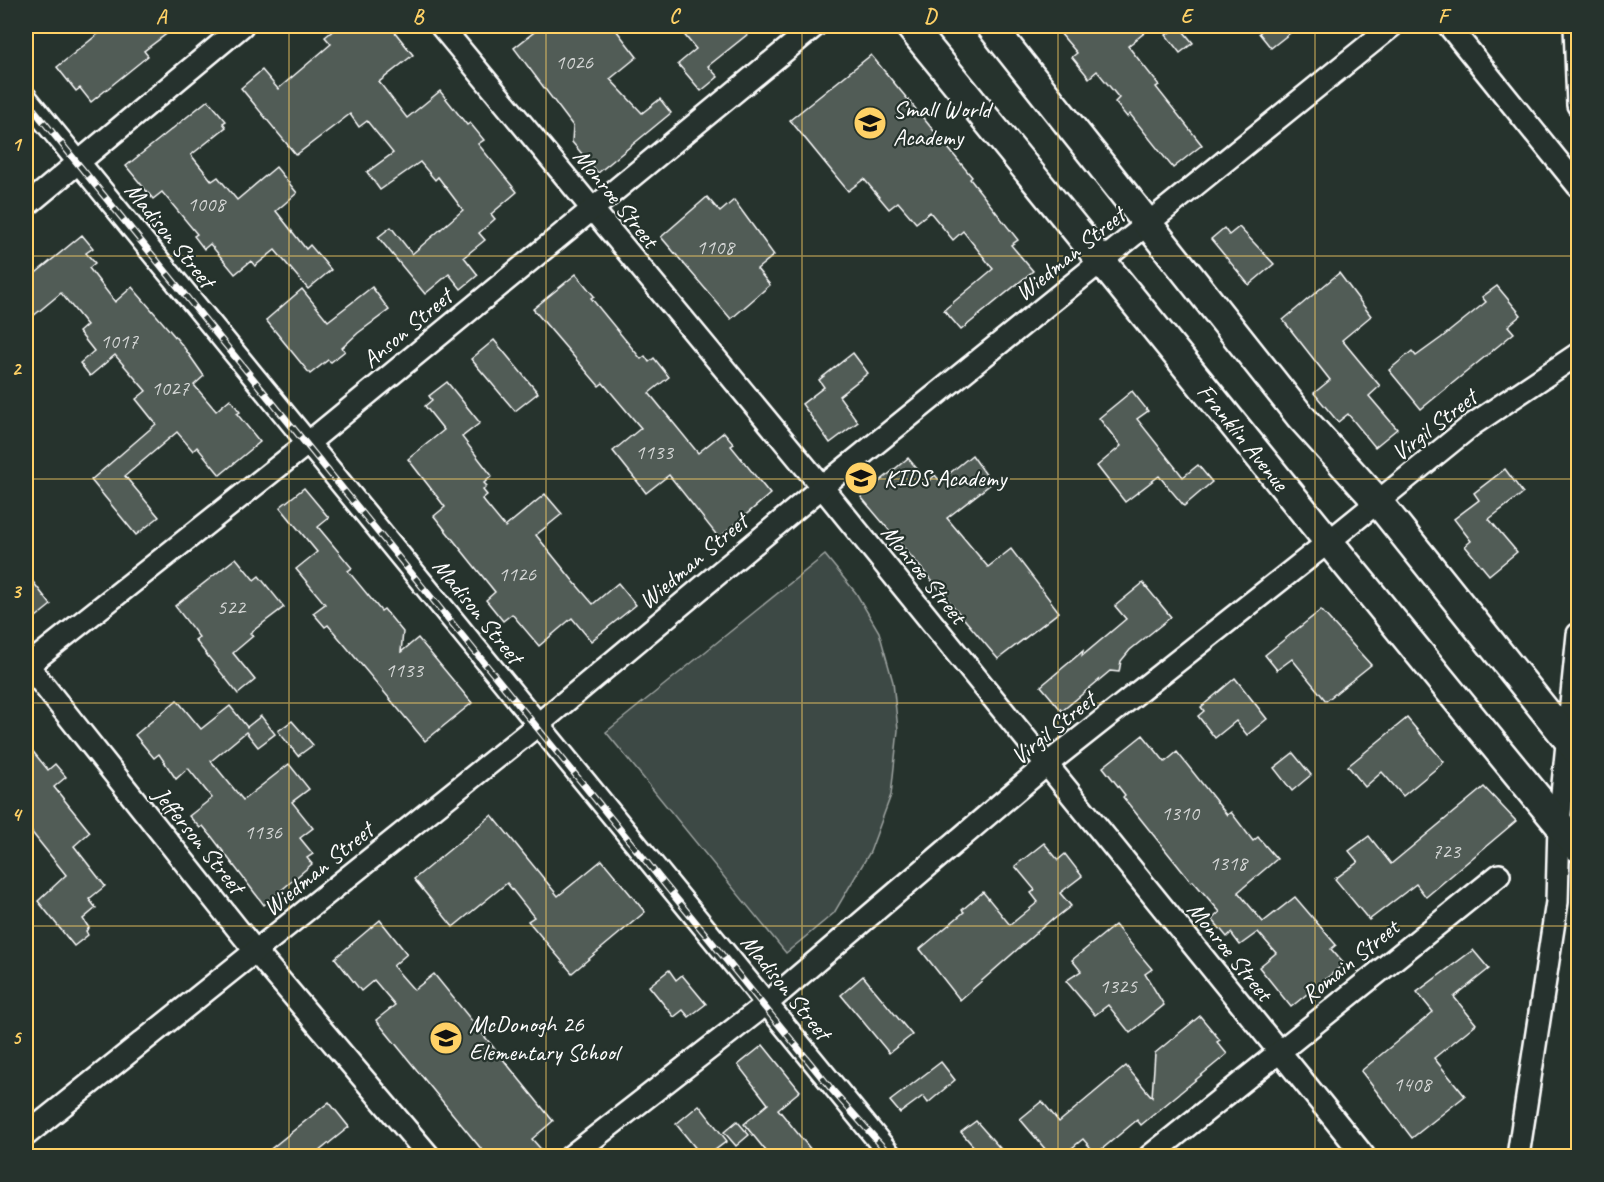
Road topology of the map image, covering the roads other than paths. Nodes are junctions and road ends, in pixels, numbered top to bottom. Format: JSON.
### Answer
{"nodes":[{"id":1,"x":242,"y":26,"type":"edge"},
{"id":2,"x":441,"y":26,"type":"edge"},
{"id":3,"x":815,"y":26,"type":"edge"},
{"id":4,"x":910,"y":26,"type":"edge"},
{"id":5,"x":991,"y":26,"type":"edge"},
{"id":6,"x":1392,"y":26,"type":"edge"},
{"id":7,"x":1449,"y":26,"type":"edge"},
{"id":8,"x":1575,"y":26,"type":"edge"},
{"id":9,"x":26,"y":98,"type":"edge"},
{"id":10,"x":1578,"y":105,"type":"edge"},
{"id":11,"x":78,"y":163,"type":"junction"},
{"id":12,"x":1578,"y":186,"type":"edge"},
{"id":13,"x":26,"y":206,"type":"edge"},
{"id":14,"x":591,"y":208,"type":"junction"},
{"id":15,"x":1149,"y":223,"type":"junction"},
{"id":16,"x":1103,"y":261,"type":"junction"},
{"id":17,"x":1578,"y":354,"type":"edge"},
{"id":18,"x":308,"y":443,"type":"junction"},
{"id":19,"x":822,"y":487,"type":"junction"},
{"id":20,"x":1378,"y":502,"type":"junction"},
{"id":21,"x":1327,"y":543,"type":"junction"},
{"id":22,"x":1578,"y":634,"type":"edge"},
{"id":23,"x":26,"y":664,"type":"edge"},
{"id":24,"x":538,"y":724,"type":"junction"},
{"id":25,"x":1574,"y":746,"type":"edge"},
{"id":26,"x":1046,"y":765,"type":"junction"},
{"id":27,"x":1559,"y":824,"type":"junction"},
{"id":28,"x":1578,"y":847,"type":"edge"},
{"id":29,"x":1499,"y":875,"type":"dead end"},
{"id":30,"x":256,"y":952,"type":"junction"},
{"id":31,"x":766,"y":1004,"type":"junction"},
{"id":32,"x":1279,"y":1050,"type":"junction"},
{"id":33,"x":26,"y":1136,"type":"edge"},
{"id":34,"x":429,"y":1156,"type":"edge"},
{"id":35,"x":571,"y":1156,"type":"edge"},
{"id":36,"x":891,"y":1156,"type":"edge"},
{"id":37,"x":1150,"y":1156,"type":"edge"},
{"id":38,"x":1364,"y":1156,"type":"edge"},
{"id":39,"x":1518,"y":1156,"type":"edge"}],
"edges":[{"from":1,"to":11,"type":"street"},
{"from":2,"to":14,"type":"street","name":"Monroe Street"},
{"from":3,"to":14,"type":"street","name":"Anson Street"},
{"from":4,"to":16,"type":"main road","name":"Franklin Avenue"},
{"from":5,"to":15,"type":"main road"},
{"from":6,"to":15,"type":"street","name":"Wiedman Street"},
{"from":7,"to":12,"type":"street"},
{"from":8,"to":10,"type":"street"},
{"from":9,"to":11,"type":"street","name":"Madison Street"},
{"from":11,"to":13,"type":"street"},
{"from":11,"to":18,"type":"street","name":"Madison Street"},
{"from":14,"to":18,"type":"street","name":"Anson Street"},
{"from":14,"to":19,"type":"street","name":"Monroe Street"},
{"from":15,"to":16,"type":"street","name":"Wiedman Street"},
{"from":15,"to":20,"type":"main road"},
{"from":16,"to":19,"type":"street","name":"Wiedman Street"},
{"from":16,"to":21,"type":"main road","name":"Franklin Avenue"},
{"from":17,"to":20,"type":"street","name":"Virgil Street"},
{"from":18,"to":23,"type":"street","name":"Anson Street"},
{"from":18,"to":24,"type":"street","name":"Madison Street"},
{"from":19,"to":24,"type":"street","name":"Wiedman Street"},
{"from":19,"to":26,"type":"street","name":"Monroe Street"},
{"from":20,"to":21,"type":"street","name":"Virgil Street"},
{"from":20,"to":25,"type":"main road"},
{"from":21,"to":26,"type":"street","name":"Virgil Street"},
{"from":21,"to":27,"type":"main road","name":"Franklin Avenue"},
{"from":22,"to":25,"type":"street"},
{"from":23,"to":30,"type":"street","name":"Jefferson Street"},
{"from":24,"to":30,"type":"street","name":"Wiedman Street"},
{"from":24,"to":31,"type":"street","name":"Madison Street"},
{"from":25,"to":27,"type":"street"},
{"from":26,"to":31,"type":"street","name":"Virgil Street"},
{"from":26,"to":32,"type":"street","name":"Monroe Street"},
{"from":27,"to":28,"type":"main road","name":"Franklin Avenue"},
{"from":27,"to":39,"type":"street"},
{"from":29,"to":32,"type":"street","name":"Romain Street"},
{"from":30,"to":33,"type":"street","name":"Wiedman Street"},
{"from":30,"to":34,"type":"street","name":"Jefferson Street"},
{"from":31,"to":35,"type":"street","name":"Virgil Street"},
{"from":31,"to":36,"type":"street","name":"Madison Street"},
{"from":32,"to":37,"type":"street","name":"Romain Street"},
{"from":32,"to":38,"type":"street","name":"Monroe Street"}]}
